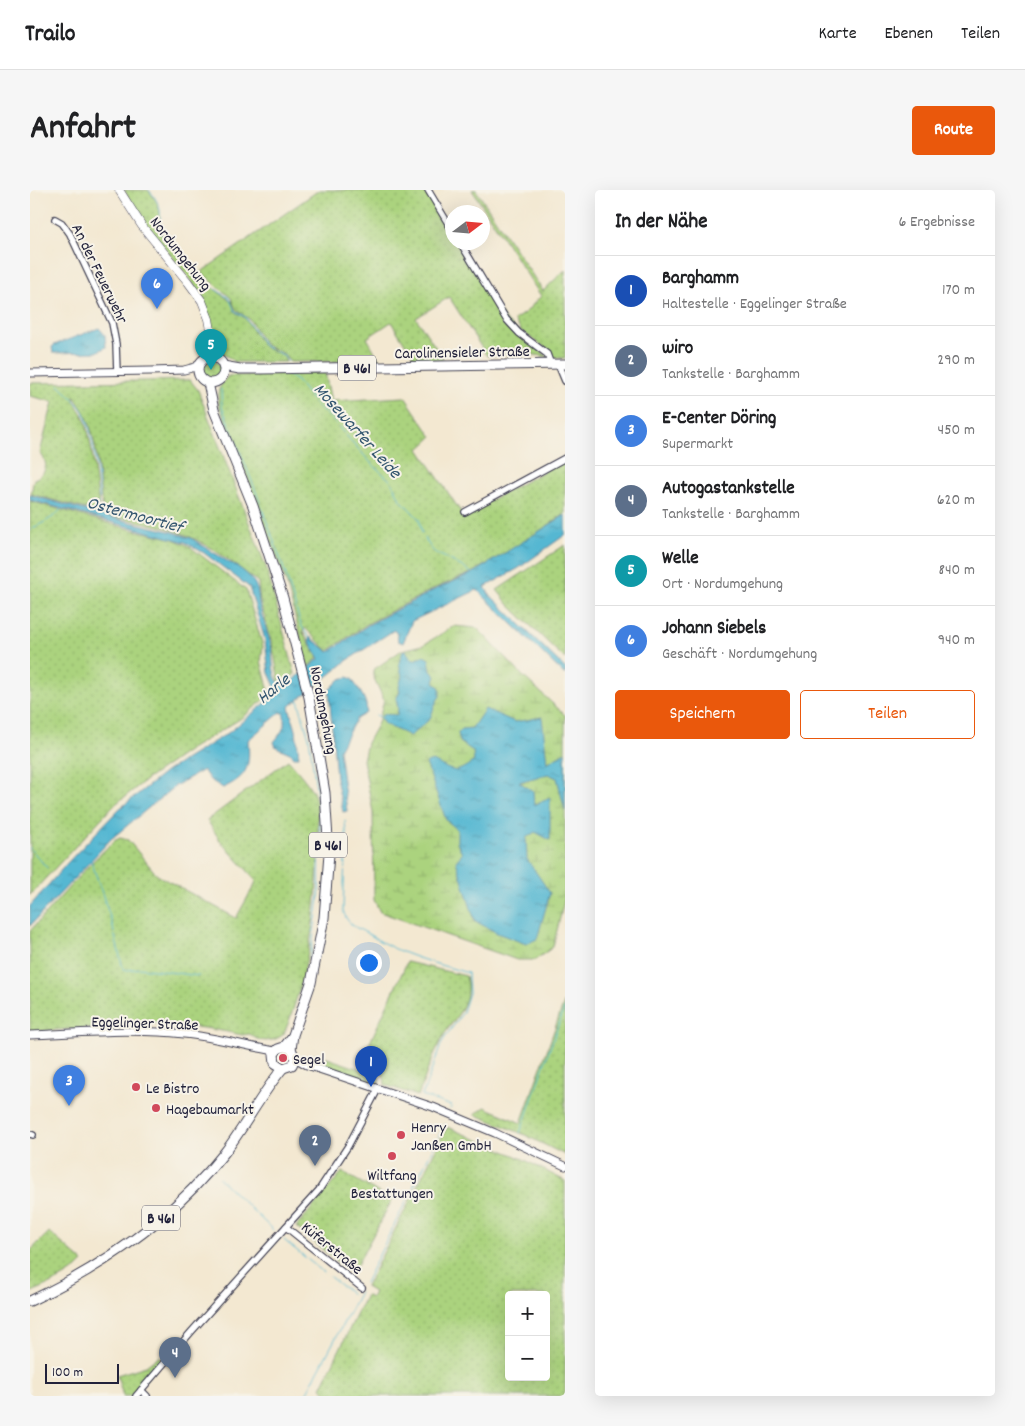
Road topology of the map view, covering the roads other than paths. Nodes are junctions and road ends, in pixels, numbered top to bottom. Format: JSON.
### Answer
{"nodes":[{"id":1,"x":119,"y":190,"type":"edge"},
{"id":2,"x":428,"y":190,"type":"edge"},
{"id":3,"x":445,"y":218,"type":"edge"},
{"id":4,"x":55,"y":219,"type":"dead end"},
{"id":5,"x":465,"y":250,"type":"edge"},
{"id":6,"x":211,"y":358,"type":"junction"},
{"id":7,"x":559,"y":364,"type":"edge"},
{"id":8,"x":199,"y":370,"type":"junction"},
{"id":9,"x":223,"y":370,"type":"junction"},
{"id":10,"x":117,"y":372,"type":"junction"},
{"id":11,"x":30,"y":373,"type":"edge"},
{"id":12,"x":565,"y":381,"type":"edge"},
{"id":13,"x":211,"y":382,"type":"junction"},
{"id":14,"x":565,"y":458,"type":"edge"},
{"id":15,"x":466,"y":512,"type":"dead end"},
{"id":16,"x":30,"y":1035,"type":"edge"},
{"id":17,"x":284,"y":1058,"type":"junction"},
{"id":18,"x":378,"y":1089,"type":"junction"},
{"id":19,"x":565,"y":1166,"type":"edge"},
{"id":20,"x":286,"y":1227,"type":"junction"},
{"id":21,"x":362,"y":1288,"type":"dead end"},
{"id":22,"x":30,"y":1301,"type":"edge"},
{"id":23,"x":141,"y":1390,"type":"junction"},
{"id":24,"x":136,"y":1396,"type":"edge"},
{"id":25,"x":147,"y":1396,"type":"edge"}],
"edges":[{"from":1,"to":6,"type":"main road","name":"Nordumgehung"},
{"from":2,"to":3,"type":"street"},
{"from":4,"to":10,"type":"street","name":"An der Feuerwehr"},
{"from":5,"to":7,"type":"street"},
{"from":6,"to":8,"type":"main road"},
{"from":6,"to":9,"type":"main road","name":"Nordumgehung"},
{"from":7,"to":9,"type":"main road","name":"Carolinensieler Straße","number":"B 461"},
{"from":7,"to":12,"type":"street"},
{"from":8,"to":10,"type":"street"},
{"from":8,"to":13,"type":"main road"},
{"from":9,"to":13,"type":"main road"},
{"from":10,"to":11,"type":"street"},
{"from":13,"to":17,"type":"main road","name":"Nordumgehung","number":"B 461"},
{"from":14,"to":15,"type":"street"},
{"from":16,"to":17,"type":"street","name":"Eggelinger Straße"},
{"from":17,"to":18,"type":"street","name":"Eggelinger Straße"},
{"from":17,"to":22,"type":"main road","name":"Nordumgehung","number":"B 461"},
{"from":18,"to":19,"type":"street","name":"Eggelinger Straße"},
{"from":18,"to":20,"type":"street"},
{"from":20,"to":21,"type":"street","name":"Küferstraße"},
{"from":20,"to":23,"type":"street"},
{"from":23,"to":24,"type":"street"},
{"from":23,"to":25,"type":"street"}]}
